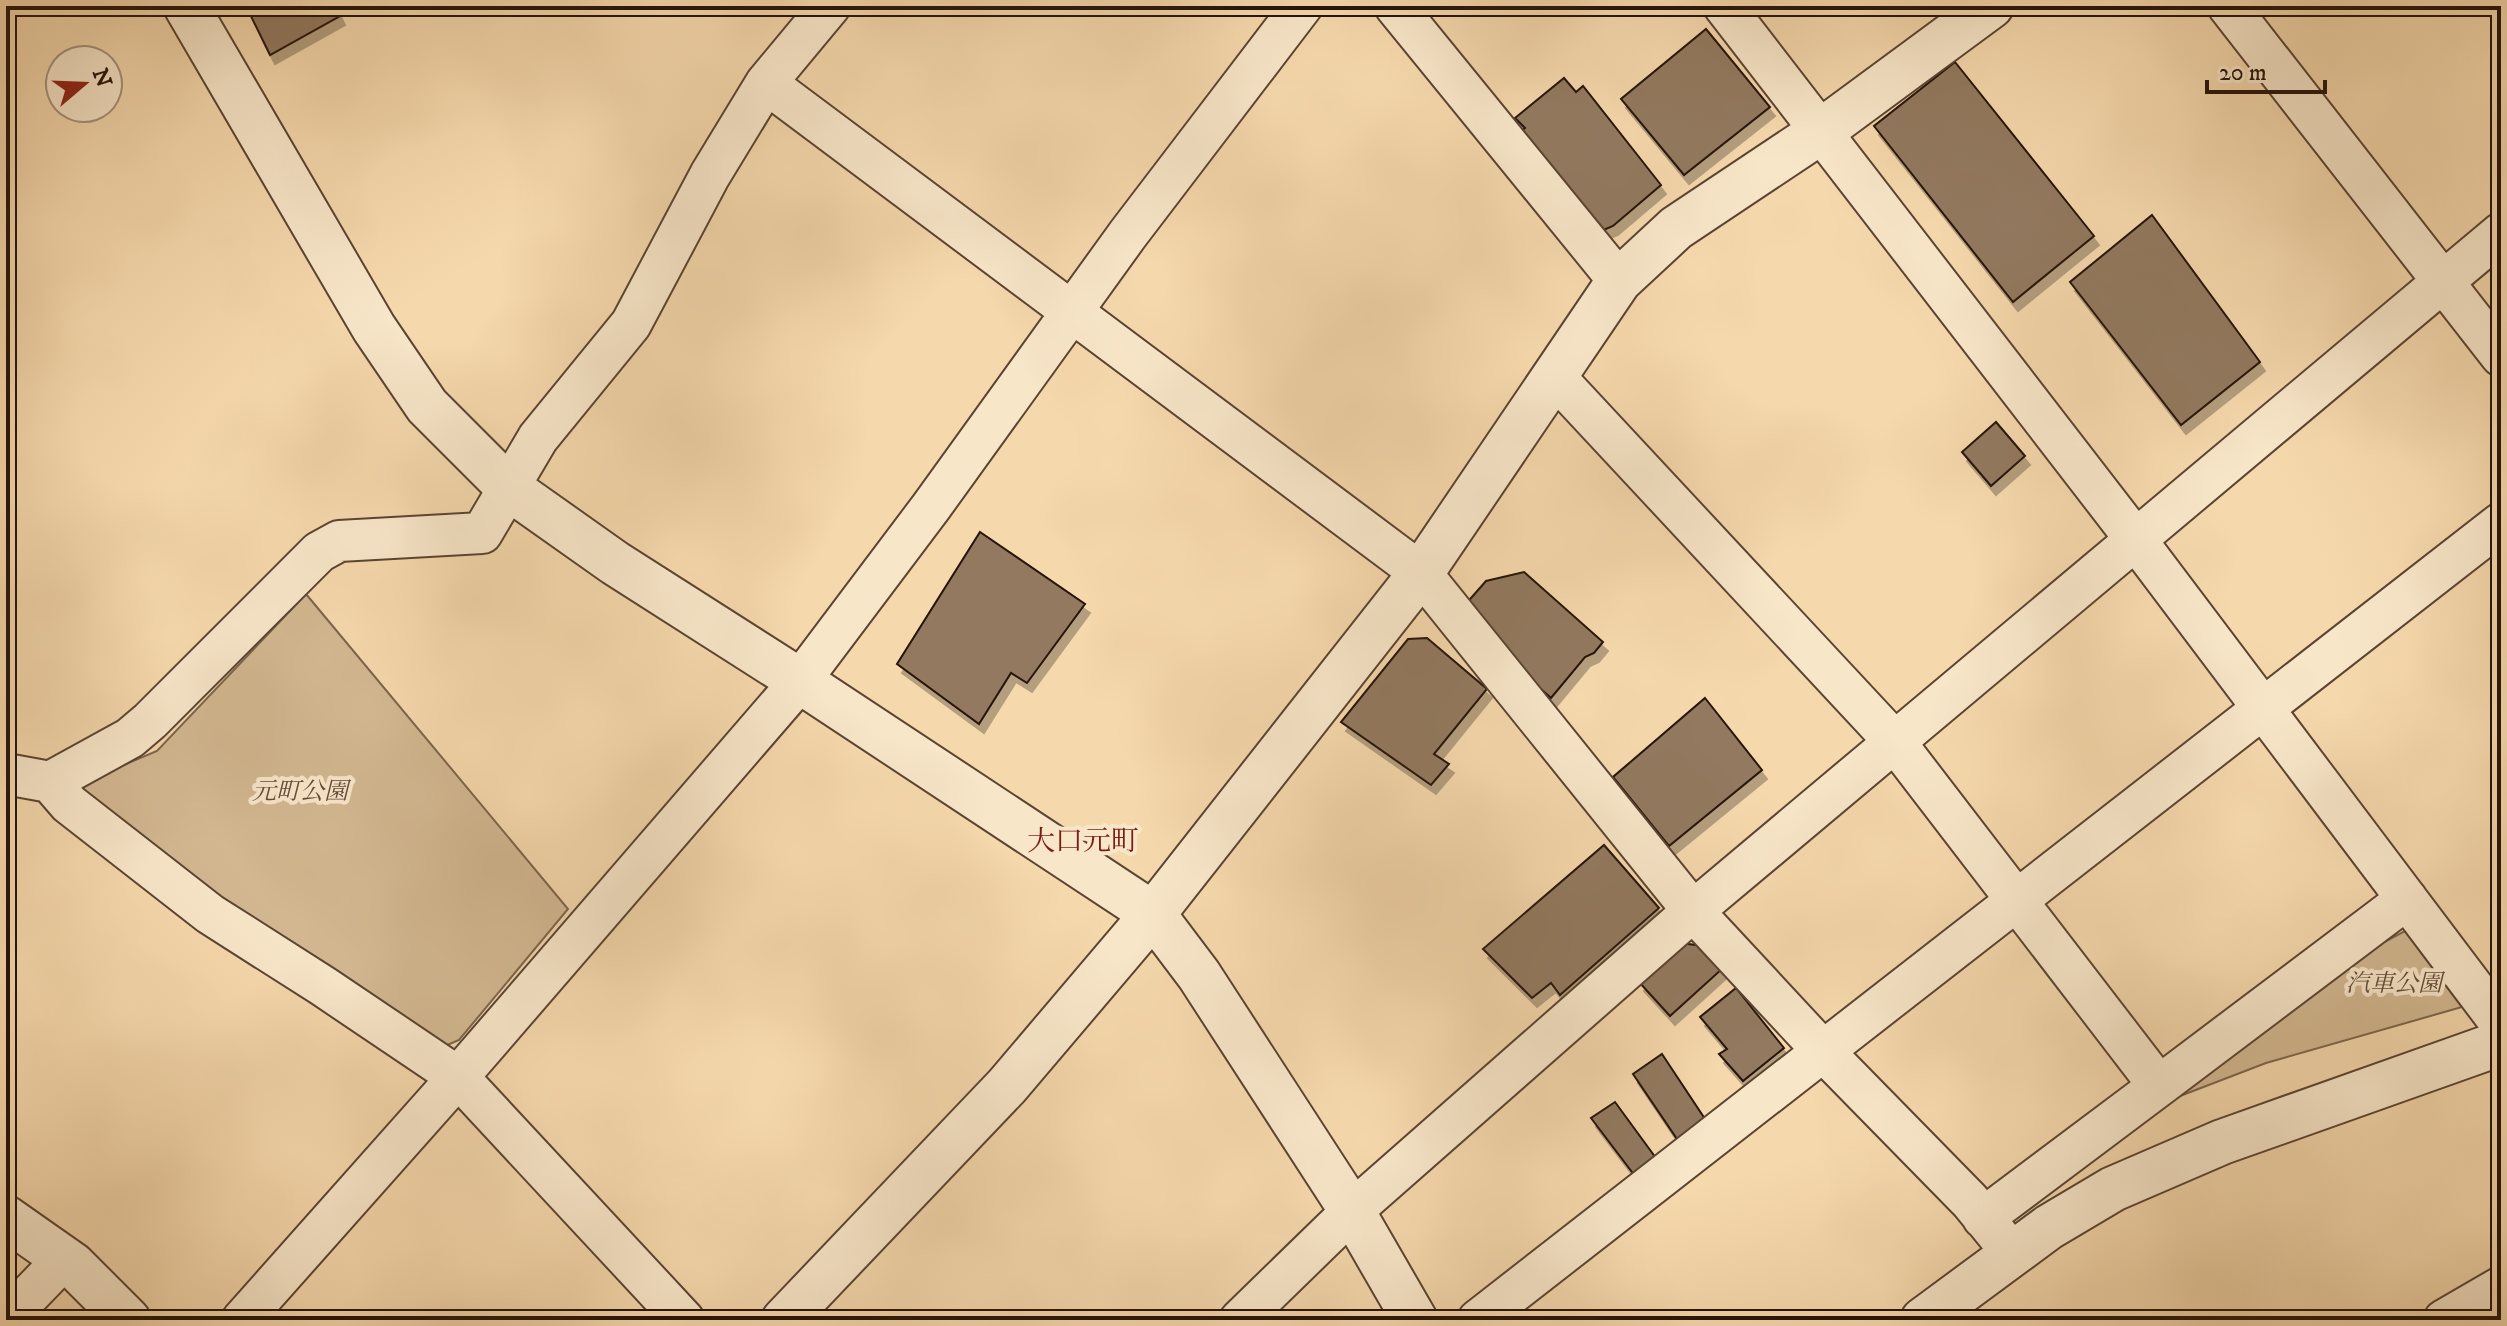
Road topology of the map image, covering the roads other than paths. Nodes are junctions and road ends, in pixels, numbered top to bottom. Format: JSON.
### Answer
{"nodes":[{"id":1,"x":186,"y":6,"type":"edge"},
{"id":2,"x":830,"y":6,"type":"edge"},
{"id":3,"x":1302,"y":6,"type":"edge"},
{"id":4,"x":1395,"y":6,"type":"edge"},
{"id":5,"x":1724,"y":6,"type":"edge"},
{"id":6,"x":1991,"y":6,"type":"edge"},
{"id":7,"x":2228,"y":6,"type":"edge"},
{"id":8,"x":766,"y":83,"type":"junction"},
{"id":9,"x":1820,"y":132,"type":"junction"},
{"id":10,"x":2501,"y":233,"type":"edge"},
{"id":11,"x":1619,"y":281,"type":"junction"},
{"id":12,"x":2443,"y":281,"type":"junction"},
{"id":13,"x":1072,"y":313,"type":"junction"},
{"id":14,"x":2501,"y":356,"type":"edge"},
{"id":15,"x":1554,"y":376,"type":"junction"},
{"id":16,"x":509,"y":488,"type":"junction"},
{"id":17,"x":2501,"y":523,"type":"edge"},
{"id":18,"x":2136,"y":540,"type":"junction"},
{"id":19,"x":1421,"y":573,"type":"junction"},
{"id":20,"x":800,"y":681,"type":"junction"},
{"id":21,"x":2263,"y":708,"type":"junction"},
{"id":22,"x":1895,"y":742,"type":"junction"},
{"id":23,"x":6,"y":774,"type":"edge"},
{"id":24,"x":50,"y":782,"type":"junction"},
{"id":25,"x":2018,"y":899,"type":"junction"},
{"id":26,"x":2407,"y":899,"type":"junction"},
{"id":27,"x":1693,"y":911,"type":"junction"},
{"id":28,"x":1153,"y":914,"type":"junction"},
{"id":29,"x":2501,"y":1024,"type":"edge"},
{"id":30,"x":2501,"y":1043,"type":"edge"},
{"id":31,"x":1823,"y":1051,"type":"junction"},
{"id":32,"x":458,"y":1077,"type":"junction"},
{"id":33,"x":2159,"y":1086,"type":"junction"},
{"id":34,"x":1352,"y":1211,"type":"junction"},
{"id":35,"x":6,"y":1218,"type":"edge"},
{"id":36,"x":1983,"y":1218,"type":"junction"},
{"id":37,"x":2013,"y":1254,"type":"junction"},
{"id":38,"x":64,"y":1259,"type":"junction"},
{"id":39,"x":2501,"y":1287,"type":"edge"},
{"id":40,"x":2454,"y":1317,"type":"edge"},
{"id":41,"x":6,"y":1319,"type":"edge"},
{"id":42,"x":128,"y":1320,"type":"edge"},
{"id":43,"x":242,"y":1320,"type":"edge"},
{"id":44,"x":684,"y":1320,"type":"edge"},
{"id":45,"x":784,"y":1320,"type":"edge"},
{"id":46,"x":1240,"y":1320,"type":"edge"},
{"id":47,"x":1415,"y":1320,"type":"edge"},
{"id":48,"x":1478,"y":1320,"type":"edge"},
{"id":49,"x":1923,"y":1320,"type":"edge"}],
"edges":[{"from":1,"to":16,"type":"street"},
{"from":2,"to":8,"type":"street"},
{"from":3,"to":13,"type":"street"},
{"from":4,"to":11,"type":"street"},
{"from":5,"to":9,"type":"street"},
{"from":6,"to":9,"type":"street"},
{"from":7,"to":12,"type":"street"},
{"from":8,"to":13,"type":"street"},
{"from":8,"to":16,"type":"street"},
{"from":9,"to":11,"type":"street"},
{"from":9,"to":18,"type":"street"},
{"from":10,"to":12,"type":"street"},
{"from":11,"to":15,"type":"street"},
{"from":12,"to":14,"type":"street"},
{"from":12,"to":18,"type":"street"},
{"from":13,"to":19,"type":"street"},
{"from":13,"to":20,"type":"street"},
{"from":15,"to":19,"type":"street"},
{"from":15,"to":22,"type":"street"},
{"from":16,"to":20,"type":"street"},
{"from":16,"to":24,"type":"street"},
{"from":17,"to":21,"type":"street"},
{"from":18,"to":21,"type":"street"},
{"from":18,"to":22,"type":"street"},
{"from":19,"to":27,"type":"street"},
{"from":19,"to":28,"type":"street"},
{"from":20,"to":28,"type":"street"},
{"from":20,"to":32,"type":"street"},
{"from":21,"to":25,"type":"street"},
{"from":21,"to":26,"type":"street"},
{"from":22,"to":25,"type":"street"},
{"from":22,"to":27,"type":"street"},
{"from":23,"to":24,"type":"street"},
{"from":24,"to":32,"type":"street"},
{"from":25,"to":31,"type":"street"},
{"from":25,"to":33,"type":"street"},
{"from":26,"to":29,"type":"street"},
{"from":26,"to":33,"type":"street"},
{"from":27,"to":31,"type":"street"},
{"from":27,"to":34,"type":"street"},
{"from":28,"to":34,"type":"street"},
{"from":28,"to":45,"type":"street"},
{"from":30,"to":37,"type":"street"},
{"from":31,"to":36,"type":"street"},
{"from":31,"to":48,"type":"street"},
{"from":32,"to":43,"type":"street"},
{"from":32,"to":44,"type":"street"},
{"from":33,"to":36,"type":"street"},
{"from":34,"to":46,"type":"street"},
{"from":34,"to":47,"type":"street"},
{"from":35,"to":38,"type":"street"},
{"from":36,"to":37,"type":"street"},
{"from":37,"to":49,"type":"street"},
{"from":38,"to":41,"type":"street"},
{"from":38,"to":42,"type":"street"},
{"from":39,"to":40,"type":"street"}]}
